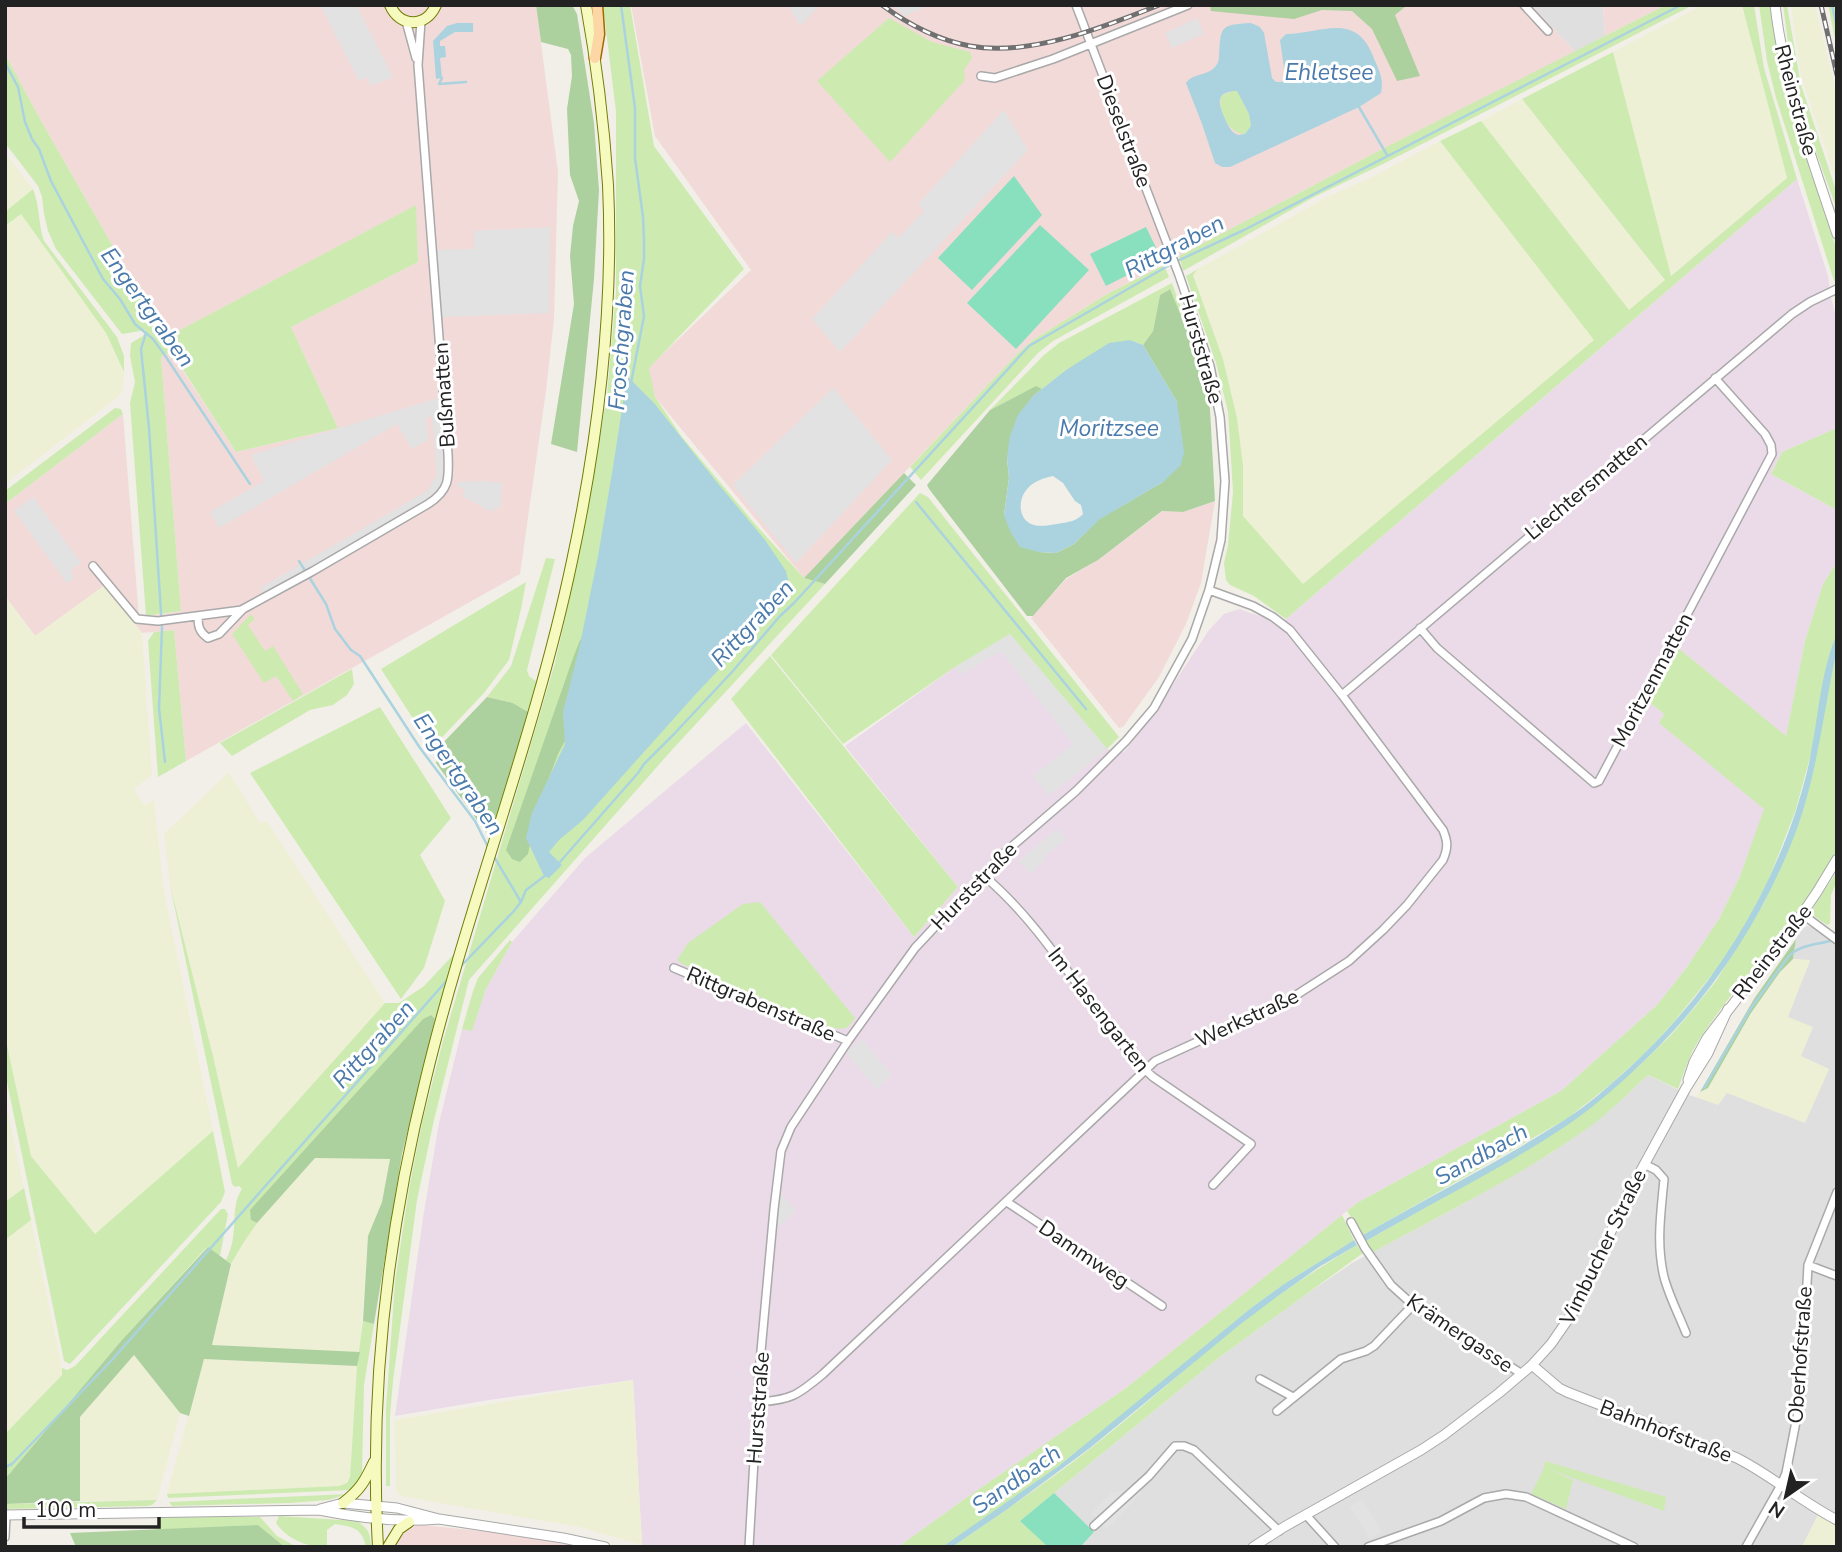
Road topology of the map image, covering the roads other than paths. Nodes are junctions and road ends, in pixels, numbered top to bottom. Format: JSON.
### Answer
{"nodes":[{"id":1,"x":390,"y":5,"type":"edge"},
{"id":2,"x":578,"y":5,"type":"edge"},
{"id":3,"x":586,"y":5,"type":"edge"},
{"id":4,"x":597,"y":5,"type":"edge"},
{"id":5,"x":1076,"y":5,"type":"edge"},
{"id":6,"x":1188,"y":5,"type":"edge"},
{"id":7,"x":1524,"y":5,"type":"edge"},
{"id":8,"x":1776,"y":5,"type":"edge"},
{"id":9,"x":438,"y":6,"type":"edge"},
{"id":10,"x":588,"y":20,"type":"junction"},
{"id":11,"x":406,"y":21,"type":"junction"},
{"id":12,"x":421,"y":21,"type":"junction"},
{"id":13,"x":1548,"y":31,"type":"dead end"},
{"id":14,"x":1091,"y":43,"type":"junction"},
{"id":15,"x":595,"y":58,"type":"junction"},
{"id":16,"x":418,"y":65,"type":"junction"},
{"id":17,"x":981,"y":76,"type":"dead end"},
{"id":18,"x":1837,"y":234,"type":"edge"},
{"id":19,"x":1171,"y":257,"type":"joint"},
{"id":20,"x":1837,"y":289,"type":"edge"},
{"id":21,"x":1715,"y":378,"type":"junction"},
{"id":22,"x":93,"y":566,"type":"dead end"},
{"id":23,"x":1209,"y":590,"type":"junction"},
{"id":24,"x":243,"y":609,"type":"junction"},
{"id":25,"x":198,"y":616,"type":"junction"},
{"id":26,"x":1420,"y":628,"type":"junction"},
{"id":27,"x":1342,"y":695,"type":"junction"},
{"id":28,"x":1837,"y":859,"type":"edge"},
{"id":29,"x":983,"y":875,"type":"junction"},
{"id":30,"x":1802,"y":914,"type":"junction"},
{"id":31,"x":1837,"y":940,"type":"edge"},
{"id":32,"x":674,"y":968,"type":"dead end"},
{"id":33,"x":1728,"y":1009,"type":"joint"},
{"id":34,"x":848,"y":1041,"type":"junction"},
{"id":35,"x":1145,"y":1070,"type":"junction"},
{"id":36,"x":1644,"y":1164,"type":"junction"},
{"id":37,"x":1213,"y":1185,"type":"dead end"},
{"id":38,"x":1837,"y":1192,"type":"edge"},
{"id":39,"x":1007,"y":1202,"type":"junction"},
{"id":40,"x":1351,"y":1222,"type":"dead end"},
{"id":41,"x":1808,"y":1265,"type":"junction"},
{"id":42,"x":1837,"y":1276,"type":"edge"},
{"id":43,"x":1413,"y":1305,"type":"junction"},
{"id":44,"x":1162,"y":1306,"type":"dead end"},
{"id":45,"x":1686,"y":1333,"type":"dead end"},
{"id":46,"x":1532,"y":1365,"type":"junction"},
{"id":47,"x":1521,"y":1374,"type":"junction"},
{"id":48,"x":1260,"y":1379,"type":"dead end"},
{"id":49,"x":1293,"y":1397,"type":"junction"},
{"id":50,"x":758,"y":1402,"type":"junction"},
{"id":51,"x":1277,"y":1411,"type":"dead end"},
{"id":52,"x":375,"y":1458,"type":"junction"},
{"id":53,"x":1781,"y":1485,"type":"junction"},
{"id":54,"x":343,"y":1503,"type":"junction"},
{"id":55,"x":376,"y":1506,"type":"junction"},
{"id":56,"x":319,"y":1510,"type":"junction"},
{"id":57,"x":6,"y":1515,"type":"edge"},
{"id":58,"x":1306,"y":1515,"type":"junction"},
{"id":59,"x":1834,"y":1516,"type":"edge"},
{"id":60,"x":377,"y":1518,"type":"junction"},
{"id":61,"x":439,"y":1519,"type":"junction"},
{"id":62,"x":409,"y":1522,"type":"junction"},
{"id":63,"x":1094,"y":1527,"type":"dead end"},
{"id":64,"x":1279,"y":1531,"type":"junction"},
{"id":65,"x":5,"y":1537,"type":"edge"},
{"id":66,"x":378,"y":1547,"type":"edge"},
{"id":67,"x":388,"y":1547,"type":"edge"},
{"id":68,"x":605,"y":1547,"type":"edge"},
{"id":69,"x":749,"y":1547,"type":"edge"},
{"id":70,"x":1253,"y":1547,"type":"edge"},
{"id":71,"x":1335,"y":1547,"type":"edge"},
{"id":72,"x":1368,"y":1547,"type":"edge"},
{"id":73,"x":1634,"y":1547,"type":"edge"},
{"id":74,"x":1746,"y":1547,"type":"edge"}],
"edges":[{"from":1,"to":11,"type":"main road"},
{"from":2,"to":10,"type":"main road"},
{"from":3,"to":10,"type":"main road"},
{"from":4,"to":15,"type":"main road"},
{"from":5,"to":14,"type":"street","name":"Dieselstraße"},
{"from":6,"to":14,"type":"street"},
{"from":7,"to":13,"type":"street"},
{"from":8,"to":18,"type":"street","name":"Rheinstraße"},
{"from":9,"to":12,"type":"main road"},
{"from":10,"to":15,"type":"main road"},
{"from":11,"to":12,"type":"main road"},
{"from":11,"to":16,"type":"street","name":"Bußmatten"},
{"from":12,"to":16,"type":"street","name":"Bußmatten"},
{"from":14,"to":17,"type":"street"},
{"from":14,"to":19,"type":"street","name":"Dieselstraße"},
{"from":15,"to":52,"type":"main road"},
{"from":16,"to":24,"type":"street","name":"Bußmatten"},
{"from":19,"to":23,"type":"street","name":"Hurststraße"},
{"from":20,"to":21,"type":"street","name":"Liechtersmatten"},
{"from":21,"to":26,"type":"street","name":"Liechtersmatten"},
{"from":21,"to":26,"type":"street","name":"Moritzenmatten"},
{"from":22,"to":25,"type":"street","name":"Bußmatten"},
{"from":23,"to":27,"type":"street","name":"Werkstraße"},
{"from":23,"to":29,"type":"street","name":"Hurststraße"},
{"from":24,"to":25,"type":"street","name":"Bußmatten"},
{"from":24,"to":25,"type":"street","name":"Bußmatten"},
{"from":26,"to":27,"type":"street","name":"Liechtersmatten"},
{"from":27,"to":35,"type":"street","name":"Werkstraße"},
{"from":28,"to":30,"type":"street","name":"Rheinstraße"},
{"from":29,"to":34,"type":"street","name":"Hurststraße"},
{"from":29,"to":35,"type":"street","name":"Im Hasengarten"},
{"from":30,"to":31,"type":"street"},
{"from":30,"to":33,"type":"street","name":"Rheinstraße"},
{"from":32,"to":34,"type":"street","name":"Rittgrabenstraße"},
{"from":33,"to":36,"type":"street","name":"Vimbucher Straße"},
{"from":34,"to":50,"type":"street","name":"Hurststraße"},
{"from":35,"to":37,"type":"street","name":"Im Hasengarten"},
{"from":35,"to":39,"type":"street","name":"Werkstraße"},
{"from":36,"to":45,"type":"street"},
{"from":36,"to":46,"type":"street","name":"Vimbucher Straße"},
{"from":38,"to":41,"type":"street","name":"Oberhofstraße"},
{"from":39,"to":44,"type":"street","name":"Dammweg"},
{"from":39,"to":50,"type":"street","name":"Werkstraße"},
{"from":40,"to":43,"type":"street","name":"Krämergasse"},
{"from":41,"to":42,"type":"street","name":"Oberhofstraße"},
{"from":41,"to":53,"type":"street","name":"Oberhofstraße"},
{"from":43,"to":47,"type":"street","name":"Krämergasse"},
{"from":43,"to":49,"type":"street"},
{"from":46,"to":47,"type":"street","name":"Vimbucher Straße"},
{"from":46,"to":53,"type":"street","name":"Bahnhofstraße"},
{"from":47,"to":58,"type":"street","name":"Vimbucher Straße"},
{"from":48,"to":49,"type":"street"},
{"from":49,"to":51,"type":"street"},
{"from":50,"to":69,"type":"street","name":"Hurststraße"},
{"from":52,"to":54,"type":"main road"},
{"from":52,"to":55,"type":"main road"},
{"from":53,"to":59,"type":"street","name":"Bahnhofstraße"},
{"from":53,"to":74,"type":"street","name":"Oberhofstraße"},
{"from":54,"to":55,"type":"street"},
{"from":54,"to":56,"type":"street"},
{"from":55,"to":60,"type":"main road"},
{"from":55,"to":61,"type":"street"},
{"from":56,"to":57,"type":"street"},
{"from":56,"to":60,"type":"street"},
{"from":57,"to":65,"type":"street"},
{"from":58,"to":64,"type":"street","name":"Vimbucher Straße"},
{"from":58,"to":71,"type":"street"},
{"from":60,"to":62,"type":"street"},
{"from":60,"to":66,"type":"main road"},
{"from":61,"to":62,"type":"street"},
{"from":61,"to":68,"type":"street"},
{"from":62,"to":67,"type":"main road"},
{"from":63,"to":64,"type":"street"},
{"from":64,"to":70,"type":"street","name":"Vimbucher Straße"},
{"from":72,"to":73,"type":"street"}]}
